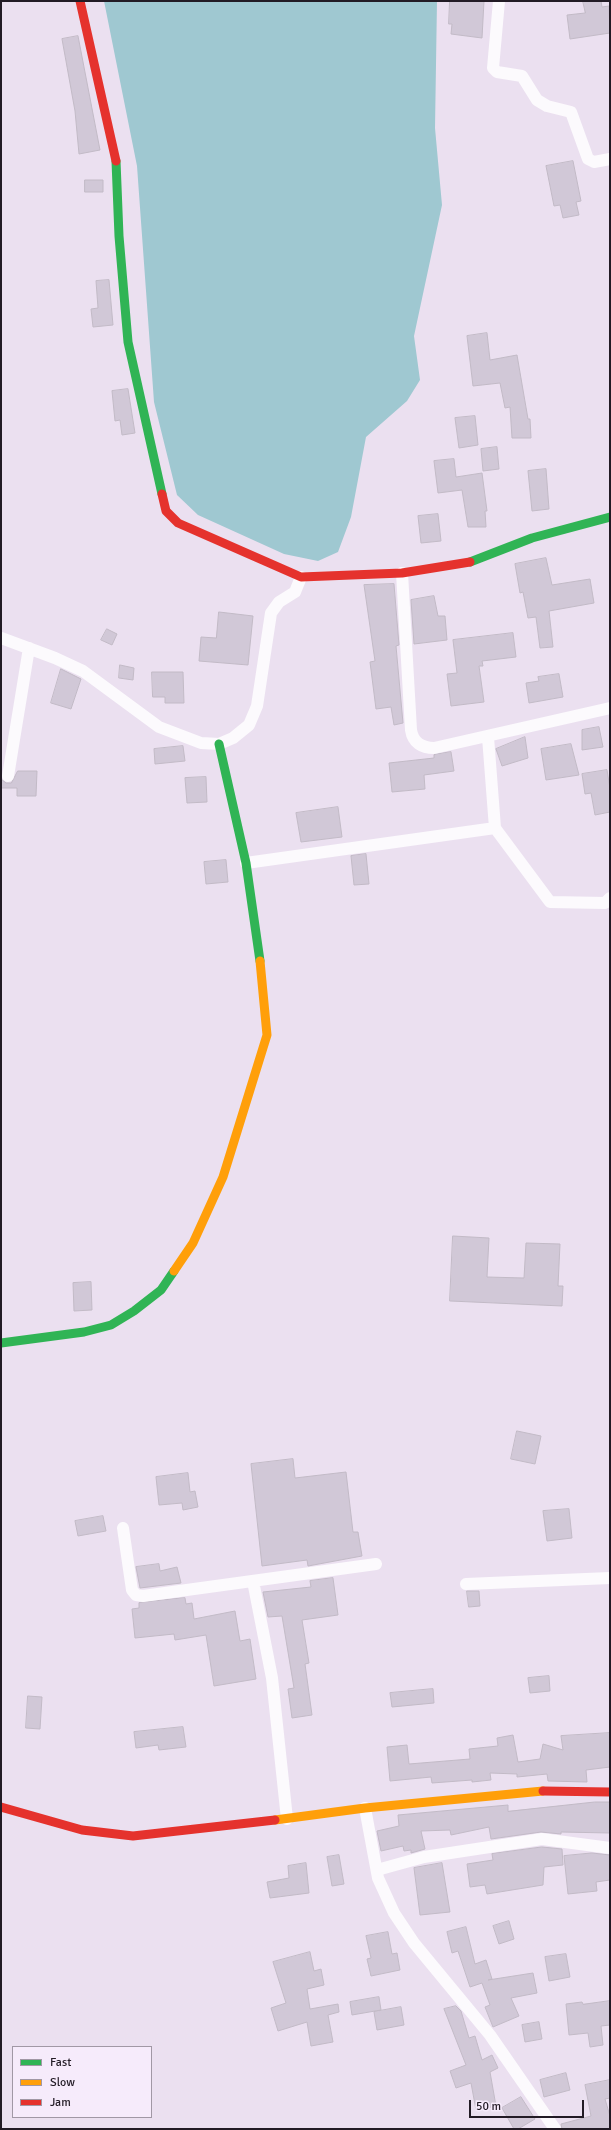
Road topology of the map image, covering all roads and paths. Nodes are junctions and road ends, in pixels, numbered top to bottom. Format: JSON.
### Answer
{"nodes":[{"id":1,"x":80,"y":1,"type":"edge"},
{"id":2,"x":499,"y":1,"type":"edge"},
{"id":3,"x":610,"y":159,"type":"edge"},
{"id":4,"x":610,"y":517,"type":"edge"},
{"id":5,"x":402,"y":573,"type":"junction"},
{"id":6,"x":301,"y":577,"type":"junction"},
{"id":7,"x":1,"y":638,"type":"edge"},
{"id":8,"x":29,"y":648,"type":"junction"},
{"id":9,"x":610,"y":708,"type":"edge"},
{"id":10,"x":488,"y":737,"type":"junction"},
{"id":11,"x":219,"y":744,"type":"junction"},
{"id":12,"x":8,"y":776,"type":"dead end"},
{"id":13,"x":495,"y":828,"type":"junction"},
{"id":14,"x":246,"y":862,"type":"junction"},
{"id":15,"x":610,"y":898,"type":"edge"},
{"id":16,"x":1,"y":1343,"type":"edge"},
{"id":17,"x":123,"y":1528,"type":"dead end"},
{"id":18,"x":376,"y":1564,"type":"dead end"},
{"id":19,"x":610,"y":1578,"type":"edge"},
{"id":20,"x":253,"y":1581,"type":"junction"},
{"id":21,"x":466,"y":1584,"type":"dead end"},
{"id":22,"x":610,"y":1792,"type":"edge"},
{"id":23,"x":1,"y":1807,"type":"edge"},
{"id":24,"x":366,"y":1808,"type":"junction"},
{"id":25,"x":287,"y":1819,"type":"junction"},
{"id":26,"x":610,"y":1848,"type":"edge"},
{"id":27,"x":377,"y":1870,"type":"junction"},
{"id":28,"x":555,"y":2129,"type":"edge"}],
"edges":[{"from":1,"to":6,"type":"street"},
{"from":2,"to":3,"type":"street"},
{"from":4,"to":5,"type":"street"},
{"from":5,"to":6,"type":"street"},
{"from":5,"to":10,"type":"street"},
{"from":6,"to":11,"type":"street"},
{"from":7,"to":8,"type":"street"},
{"from":8,"to":11,"type":"street"},
{"from":8,"to":12,"type":"street"},
{"from":9,"to":10,"type":"street"},
{"from":10,"to":13,"type":"street"},
{"from":11,"to":14,"type":"street"},
{"from":13,"to":14,"type":"street"},
{"from":13,"to":15,"type":"street"},
{"from":14,"to":16,"type":"street"},
{"from":17,"to":20,"type":"street"},
{"from":18,"to":20,"type":"street"},
{"from":19,"to":21,"type":"street"},
{"from":20,"to":25,"type":"street"},
{"from":22,"to":24,"type":"street"},
{"from":23,"to":25,"type":"street"},
{"from":24,"to":25,"type":"street"},
{"from":24,"to":27,"type":"street"},
{"from":26,"to":27,"type":"street"},
{"from":27,"to":28,"type":"street"}]}
